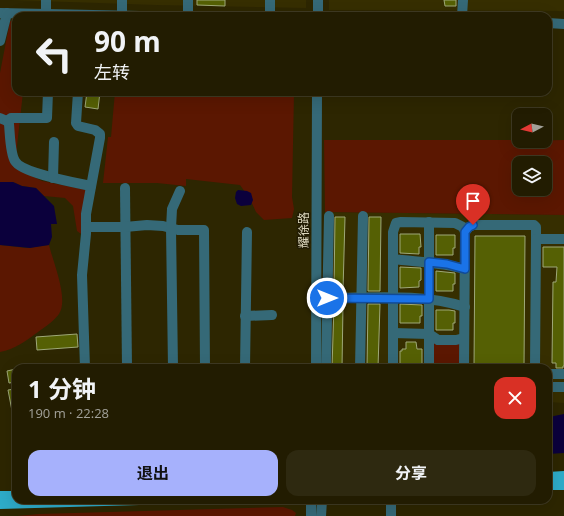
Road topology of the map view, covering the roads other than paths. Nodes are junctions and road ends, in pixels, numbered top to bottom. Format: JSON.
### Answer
{"nodes":[{"id":1,"x":46,"y":0,"type":"edge"},
{"id":2,"x":122,"y":0,"type":"edge"},
{"id":3,"x":188,"y":0,"type":"edge"},
{"id":4,"x":270,"y":0,"type":"edge"},
{"id":5,"x":318,"y":0,"type":"edge"},
{"id":6,"x":462,"y":0,"type":"edge"},
{"id":7,"x":46,"y":12,"type":"edge"},
{"id":8,"x":122,"y":12,"type":"edge"},
{"id":9,"x":188,"y":12,"type":"edge"},
{"id":10,"x":270,"y":12,"type":"edge"},
{"id":11,"x":318,"y":12,"type":"edge"},
{"id":12,"x":462,"y":12,"type":"edge"},
{"id":13,"x":3,"y":13,"type":"edge"},
{"id":14,"x":552,"y":23,"type":"edge"},
{"id":15,"x":564,"y":24,"type":"edge"},
{"id":16,"x":0,"y":41,"type":"edge"},
{"id":17,"x":48,"y":96,"type":"edge"},
{"id":18,"x":78,"y":96,"type":"edge"},
{"id":19,"x":317,"y":96,"type":"edge"},
{"id":20,"x":4,"y":119,"type":"edge"},
{"id":21,"x":54,"y":142,"type":"dead end"},
{"id":22,"x":53,"y":178,"type":"junction"},
{"id":23,"x":91,"y":186,"type":"junction"},
{"id":24,"x":125,"y":188,"type":"dead end"},
{"id":25,"x":180,"y":191,"type":"dead end"},
{"id":26,"x":329,"y":216,"type":"dead end"},
{"id":27,"x":363,"y":216,"type":"dead end"},
{"id":28,"x":429,"y":222,"type":"junction"},
{"id":29,"x":86,"y":227,"type":"junction"},
{"id":30,"x":125,"y":227,"type":"junction"},
{"id":31,"x":171,"y":228,"type":"junction"},
{"id":32,"x":248,"y":232,"type":"dead end"},
{"id":33,"x":465,"y":232,"type":"junction"},
{"id":34,"x":536,"y":239,"type":"junction"},
{"id":35,"x":564,"y":239,"type":"edge"},
{"id":36,"x":393,"y":259,"type":"junction"},
{"id":37,"x":429,"y":262,"type":"junction"},
{"id":38,"x":465,"y":269,"type":"junction"},
{"id":39,"x":327,"y":298,"type":"junction"},
{"id":40,"x":362,"y":298,"type":"junction"},
{"id":41,"x":393,"y":298,"type":"junction"},
{"id":42,"x":429,"y":299,"type":"junction"},
{"id":43,"x":465,"y":307,"type":"junction"},
{"id":44,"x":272,"y":315,"type":"dead end"},
{"id":45,"x":245,"y":316,"type":"junction"},
{"id":46,"x":393,"y":333,"type":"junction"},
{"id":47,"x":429,"y":334,"type":"junction"},
{"id":48,"x":464,"y":338,"type":"junction"},
{"id":49,"x":85,"y":364,"type":"edge"},
{"id":50,"x":127,"y":364,"type":"edge"},
{"id":51,"x":173,"y":364,"type":"edge"},
{"id":52,"x":205,"y":364,"type":"edge"},
{"id":53,"x":245,"y":364,"type":"edge"},
{"id":54,"x":316,"y":364,"type":"edge"},
{"id":55,"x":326,"y":364,"type":"edge"},
{"id":56,"x":360,"y":364,"type":"edge"},
{"id":57,"x":393,"y":364,"type":"edge"},
{"id":58,"x":429,"y":364,"type":"edge"},
{"id":59,"x":464,"y":364,"type":"edge"},
{"id":60,"x":535,"y":364,"type":"edge"},
{"id":61,"x":552,"y":374,"type":"edge"},
{"id":62,"x":564,"y":374,"type":"edge"},
{"id":63,"x":552,"y":387,"type":"edge"},
{"id":64,"x":564,"y":387,"type":"edge"},
{"id":65,"x":564,"y":476,"type":"edge"},
{"id":66,"x":552,"y":477,"type":"edge"},
{"id":67,"x":552,"y":485,"type":"edge"},
{"id":68,"x":564,"y":485,"type":"edge"},
{"id":69,"x":0,"y":496,"type":"edge"},
{"id":70,"x":12,"y":496,"type":"edge"},
{"id":71,"x":0,"y":504,"type":"edge"},
{"id":72,"x":12,"y":504,"type":"edge"},
{"id":73,"x":311,"y":504,"type":"edge"},
{"id":74,"x":322,"y":504,"type":"edge"},
{"id":75,"x":391,"y":504,"type":"edge"},
{"id":76,"x":311,"y":516,"type":"edge"},
{"id":77,"x":321,"y":516,"type":"edge"},
{"id":78,"x":391,"y":516,"type":"edge"}],
"edges":[{"from":1,"to":7,"type":"street"},
{"from":2,"to":8,"type":"street"},
{"from":3,"to":9,"type":"street"},
{"from":4,"to":10,"type":"street"},
{"from":5,"to":11,"type":"street"},
{"from":6,"to":12,"type":"street"},
{"from":13,"to":16,"type":"street"},
{"from":14,"to":15,"type":"street"},
{"from":17,"to":20,"type":"street"},
{"from":18,"to":23,"type":"street"},
{"from":19,"to":54,"type":"street","name":"耀徐路"},
{"from":20,"to":22,"type":"street"},
{"from":21,"to":22,"type":"street"},
{"from":22,"to":23,"type":"street"},
{"from":23,"to":29,"type":"street"},
{"from":24,"to":30,"type":"street"},
{"from":25,"to":31,"type":"street"},
{"from":26,"to":39,"type":"street"},
{"from":27,"to":40,"type":"street"},
{"from":28,"to":33,"type":"street"},
{"from":28,"to":36,"type":"street"},
{"from":28,"to":37,"type":"street"},
{"from":29,"to":30,"type":"street"},
{"from":29,"to":49,"type":"street"},
{"from":30,"to":31,"type":"street"},
{"from":30,"to":50,"type":"street"},
{"from":31,"to":51,"type":"street"},
{"from":31,"to":52,"type":"street"},
{"from":32,"to":45,"type":"street"},
{"from":33,"to":34,"type":"street"},
{"from":33,"to":38,"type":"street"},
{"from":34,"to":35,"type":"street"},
{"from":34,"to":60,"type":"street"},
{"from":36,"to":37,"type":"street"},
{"from":36,"to":41,"type":"street"},
{"from":37,"to":38,"type":"street"},
{"from":37,"to":42,"type":"street"},
{"from":38,"to":43,"type":"street"},
{"from":39,"to":40,"type":"street"},
{"from":39,"to":55,"type":"street"},
{"from":40,"to":41,"type":"street"},
{"from":40,"to":56,"type":"street"},
{"from":41,"to":42,"type":"street"},
{"from":41,"to":46,"type":"street"},
{"from":42,"to":43,"type":"street"},
{"from":42,"to":47,"type":"street"},
{"from":43,"to":48,"type":"street"},
{"from":44,"to":45,"type":"street"},
{"from":45,"to":53,"type":"street"},
{"from":46,"to":47,"type":"street"},
{"from":46,"to":57,"type":"street"},
{"from":47,"to":48,"type":"street"},
{"from":47,"to":58,"type":"street"},
{"from":48,"to":59,"type":"street"},
{"from":61,"to":62,"type":"street"},
{"from":63,"to":64,"type":"street"},
{"from":65,"to":66,"type":"main road"},
{"from":67,"to":68,"type":"main road"},
{"from":69,"to":70,"type":"main road"},
{"from":71,"to":72,"type":"main road"},
{"from":73,"to":76,"type":"street"},
{"from":74,"to":77,"type":"street"},
{"from":75,"to":78,"type":"street"}]}
